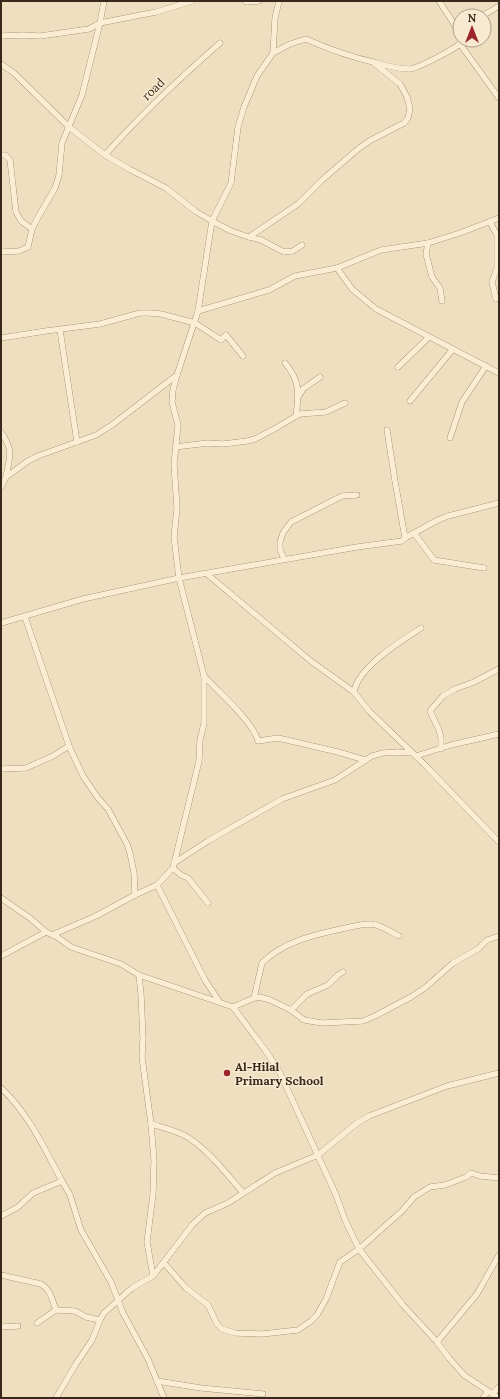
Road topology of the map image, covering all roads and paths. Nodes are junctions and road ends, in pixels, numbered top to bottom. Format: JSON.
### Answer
{"nodes":[{"id":1,"x":104,"y":1,"type":"edge"},
{"id":2,"x":192,"y":1,"type":"edge"},
{"id":3,"x":245,"y":1,"type":"edge"},
{"id":4,"x":259,"y":1,"type":"edge"},
{"id":5,"x":279,"y":1,"type":"edge"},
{"id":6,"x":439,"y":1,"type":"edge"},
{"id":7,"x":452,"y":21,"type":"edge"},
{"id":8,"x":100,"y":23,"type":"junction"},
{"id":9,"x":1,"y":36,"type":"edge"},
{"id":10,"x":220,"y":43,"type":"dead end"},
{"id":11,"x":454,"y":48,"type":"edge"},
{"id":12,"x":463,"y":48,"type":"edge"},
{"id":13,"x":273,"y":53,"type":"junction"},
{"id":14,"x":374,"y":63,"type":"junction"},
{"id":15,"x":1,"y":64,"type":"edge"},
{"id":16,"x":499,"y":98,"type":"edge"},
{"id":17,"x":69,"y":127,"type":"junction"},
{"id":18,"x":105,"y":154,"type":"junction"},
{"id":19,"x":1,"y":155,"type":"edge"},
{"id":20,"x":499,"y":218,"type":"edge"},
{"id":21,"x":212,"y":221,"type":"junction"},
{"id":22,"x":490,"y":222,"type":"junction"},
{"id":23,"x":32,"y":229,"type":"junction"},
{"id":24,"x":249,"y":237,"type":"junction"},
{"id":25,"x":428,"y":243,"type":"junction"},
{"id":26,"x":302,"y":245,"type":"dead end"},
{"id":27,"x":1,"y":252,"type":"edge"},
{"id":28,"x":337,"y":268,"type":"junction"},
{"id":29,"x":496,"y":299,"type":"dead end"},
{"id":30,"x":442,"y":301,"type":"dead end"},
{"id":31,"x":198,"y":312,"type":"junction"},
{"id":32,"x":195,"y":323,"type":"junction"},
{"id":33,"x":60,"y":330,"type":"junction"},
{"id":34,"x":429,"y":337,"type":"junction"},
{"id":35,"x":1,"y":338,"type":"edge"},
{"id":36,"x":453,"y":349,"type":"junction"},
{"id":37,"x":243,"y":356,"type":"dead end"},
{"id":38,"x":285,"y":363,"type":"dead end"},
{"id":39,"x":486,"y":366,"type":"junction"},
{"id":40,"x":398,"y":367,"type":"dead end"},
{"id":41,"x":499,"y":373,"type":"edge"},
{"id":42,"x":177,"y":375,"type":"junction"},
{"id":43,"x":320,"y":378,"type":"dead end"},
{"id":44,"x":299,"y":396,"type":"junction"},
{"id":45,"x":410,"y":401,"type":"dead end"},
{"id":46,"x":345,"y":403,"type":"dead end"},
{"id":47,"x":296,"y":416,"type":"junction"},
{"id":48,"x":387,"y":430,"type":"dead end"},
{"id":49,"x":1,"y":432,"type":"edge"},
{"id":50,"x":450,"y":438,"type":"dead end"},
{"id":51,"x":77,"y":442,"type":"junction"},
{"id":52,"x":175,"y":447,"type":"junction"},
{"id":53,"x":6,"y":477,"type":"junction"},
{"id":54,"x":1,"y":487,"type":"edge"},
{"id":55,"x":357,"y":496,"type":"dead end"},
{"id":56,"x":499,"y":503,"type":"edge"},
{"id":57,"x":414,"y":533,"type":"junction"},
{"id":58,"x":405,"y":538,"type":"junction"},
{"id":59,"x":284,"y":560,"type":"junction"},
{"id":60,"x":484,"y":568,"type":"dead end"},
{"id":61,"x":207,"y":574,"type":"junction"},
{"id":62,"x":179,"y":578,"type":"junction"},
{"id":63,"x":25,"y":617,"type":"junction"},
{"id":64,"x":1,"y":623,"type":"edge"},
{"id":65,"x":421,"y":628,"type":"dead end"},
{"id":66,"x":499,"y":669,"type":"edge"},
{"id":67,"x":204,"y":676,"type":"junction"},
{"id":68,"x":354,"y":692,"type":"junction"},
{"id":69,"x":499,"y":734,"type":"edge"},
{"id":70,"x":69,"y":746,"type":"junction"},
{"id":71,"x":441,"y":749,"type":"junction"},
{"id":72,"x":414,"y":754,"type":"junction"},
{"id":73,"x":365,"y":760,"type":"junction"},
{"id":74,"x":1,"y":770,"type":"edge"},
{"id":75,"x":499,"y":842,"type":"edge"},
{"id":76,"x":173,"y":866,"type":"junction"},
{"id":77,"x":158,"y":885,"type":"junction"},
{"id":78,"x":135,"y":895,"type":"junction"},
{"id":79,"x":1,"y":898,"type":"edge"},
{"id":80,"x":208,"y":903,"type":"dead end"},
{"id":81,"x":46,"y":932,"type":"junction"},
{"id":82,"x":52,"y":935,"type":"junction"},
{"id":83,"x":399,"y":936,"type":"dead end"},
{"id":84,"x":499,"y":936,"type":"edge"},
{"id":85,"x":1,"y":956,"type":"edge"},
{"id":86,"x":343,"y":972,"type":"dead end"},
{"id":87,"x":139,"y":975,"type":"junction"},
{"id":88,"x":254,"y":998,"type":"junction"},
{"id":89,"x":219,"y":1001,"type":"junction"},
{"id":90,"x":233,"y":1007,"type":"junction"},
{"id":91,"x":291,"y":1010,"type":"junction"},
{"id":92,"x":499,"y":1074,"type":"edge"},
{"id":93,"x":1,"y":1088,"type":"edge"},
{"id":94,"x":151,"y":1124,"type":"junction"},
{"id":95,"x":318,"y":1155,"type":"junction"},
{"id":96,"x":499,"y":1178,"type":"edge"},
{"id":97,"x":62,"y":1181,"type":"junction"},
{"id":98,"x":242,"y":1194,"type":"junction"},
{"id":99,"x":1,"y":1216,"type":"edge"},
{"id":100,"x":359,"y":1249,"type":"junction"},
{"id":101,"x":499,"y":1255,"type":"edge"},
{"id":102,"x":164,"y":1263,"type":"junction"},
{"id":103,"x":1,"y":1275,"type":"edge"},
{"id":104,"x":153,"y":1276,"type":"junction"},
{"id":105,"x":119,"y":1300,"type":"junction"},
{"id":106,"x":56,"y":1310,"type":"junction"},
{"id":107,"x":100,"y":1320,"type":"junction"},
{"id":108,"x":37,"y":1323,"type":"dead end"},
{"id":109,"x":18,"y":1326,"type":"dead end"},
{"id":110,"x":1,"y":1327,"type":"edge"},
{"id":111,"x":437,"y":1342,"type":"junction"},
{"id":112,"x":157,"y":1381,"type":"junction"},
{"id":113,"x":499,"y":1387,"type":"edge"},
{"id":114,"x":490,"y":1393,"type":"junction"},
{"id":115,"x":263,"y":1394,"type":"dead end"},
{"id":116,"x":56,"y":1398,"type":"edge"},
{"id":117,"x":164,"y":1398,"type":"edge"},
{"id":118,"x":483,"y":1398,"type":"edge"},
{"id":119,"x":499,"y":1398,"type":"edge"}],
"edges":[{"from":1,"to":8,"type":"street"},
{"from":2,"to":8,"type":"street"},
{"from":3,"to":4,"type":"street"},
{"from":5,"to":13,"type":"street"},
{"from":6,"to":7,"type":"street"},
{"from":8,"to":9,"type":"street"},
{"from":8,"to":17,"type":"street"},
{"from":10,"to":18,"type":"street","name":"road"},
{"from":11,"to":14,"type":"street"},
{"from":12,"to":16,"type":"street"},
{"from":13,"to":14,"type":"street"},
{"from":13,"to":21,"type":"street"},
{"from":14,"to":24,"type":"street"},
{"from":15,"to":17,"type":"street"},
{"from":17,"to":18,"type":"street"},
{"from":17,"to":23,"type":"street"},
{"from":18,"to":21,"type":"street"},
{"from":19,"to":23,"type":"street"},
{"from":20,"to":22,"type":"street"},
{"from":21,"to":24,"type":"street"},
{"from":21,"to":31,"type":"street"},
{"from":22,"to":25,"type":"street"},
{"from":22,"to":29,"type":"street"},
{"from":23,"to":27,"type":"street"},
{"from":24,"to":26,"type":"street"},
{"from":25,"to":28,"type":"street"},
{"from":25,"to":30,"type":"street"},
{"from":28,"to":31,"type":"street"},
{"from":28,"to":34,"type":"street"},
{"from":31,"to":32,"type":"street"},
{"from":32,"to":33,"type":"street"},
{"from":32,"to":37,"type":"street"},
{"from":32,"to":42,"type":"street"},
{"from":33,"to":35,"type":"street"},
{"from":33,"to":51,"type":"street"},
{"from":34,"to":36,"type":"street"},
{"from":34,"to":40,"type":"street"},
{"from":36,"to":39,"type":"street"},
{"from":36,"to":45,"type":"street"},
{"from":38,"to":44,"type":"street"},
{"from":39,"to":41,"type":"street"},
{"from":39,"to":50,"type":"street"},
{"from":42,"to":51,"type":"street"},
{"from":42,"to":52,"type":"street"},
{"from":43,"to":44,"type":"street"},
{"from":44,"to":47,"type":"street"},
{"from":46,"to":47,"type":"street"},
{"from":47,"to":52,"type":"street"},
{"from":48,"to":58,"type":"street"},
{"from":49,"to":53,"type":"street"},
{"from":51,"to":53,"type":"street"},
{"from":52,"to":62,"type":"street"},
{"from":53,"to":54,"type":"street"},
{"from":55,"to":59,"type":"street"},
{"from":56,"to":57,"type":"street"},
{"from":57,"to":58,"type":"street"},
{"from":57,"to":60,"type":"street"},
{"from":58,"to":59,"type":"street"},
{"from":59,"to":61,"type":"street"},
{"from":61,"to":62,"type":"street"},
{"from":61,"to":68,"type":"street"},
{"from":62,"to":63,"type":"street"},
{"from":62,"to":67,"type":"street"},
{"from":63,"to":64,"type":"street"},
{"from":63,"to":70,"type":"street"},
{"from":65,"to":68,"type":"street"},
{"from":66,"to":71,"type":"street"},
{"from":67,"to":73,"type":"street"},
{"from":67,"to":76,"type":"street"},
{"from":68,"to":72,"type":"street"},
{"from":69,"to":71,"type":"street"},
{"from":70,"to":74,"type":"street"},
{"from":70,"to":78,"type":"street"},
{"from":71,"to":72,"type":"street"},
{"from":72,"to":73,"type":"street"},
{"from":72,"to":75,"type":"street"},
{"from":73,"to":76,"type":"street"},
{"from":76,"to":77,"type":"street"},
{"from":76,"to":80,"type":"street"},
{"from":77,"to":78,"type":"street"},
{"from":77,"to":89,"type":"street"},
{"from":78,"to":82,"type":"street"},
{"from":79,"to":81,"type":"street"},
{"from":81,"to":82,"type":"street"},
{"from":81,"to":85,"type":"street"},
{"from":82,"to":87,"type":"street"},
{"from":83,"to":88,"type":"street"},
{"from":84,"to":91,"type":"street"},
{"from":86,"to":91,"type":"street"},
{"from":87,"to":89,"type":"street"},
{"from":87,"to":94,"type":"street"},
{"from":88,"to":90,"type":"street"},
{"from":88,"to":91,"type":"street"},
{"from":89,"to":90,"type":"street"},
{"from":90,"to":95,"type":"street"},
{"from":92,"to":95,"type":"street"},
{"from":93,"to":97,"type":"street"},
{"from":94,"to":98,"type":"street"},
{"from":94,"to":104,"type":"street"},
{"from":95,"to":98,"type":"street"},
{"from":95,"to":100,"type":"street"},
{"from":96,"to":100,"type":"street"},
{"from":97,"to":99,"type":"street"},
{"from":97,"to":105,"type":"street"},
{"from":98,"to":102,"type":"street"},
{"from":100,"to":102,"type":"street"},
{"from":100,"to":111,"type":"street"},
{"from":101,"to":111,"type":"street"},
{"from":102,"to":104,"type":"street"},
{"from":103,"to":106,"type":"street"},
{"from":104,"to":105,"type":"street"},
{"from":105,"to":107,"type":"street"},
{"from":105,"to":112,"type":"street"},
{"from":106,"to":107,"type":"street"},
{"from":106,"to":108,"type":"street"},
{"from":107,"to":116,"type":"street"},
{"from":109,"to":110,"type":"street"},
{"from":111,"to":114,"type":"street"},
{"from":112,"to":115,"type":"street"},
{"from":112,"to":117,"type":"street"},
{"from":113,"to":114,"type":"street"},
{"from":114,"to":118,"type":"street"},
{"from":114,"to":119,"type":"street"}]}
